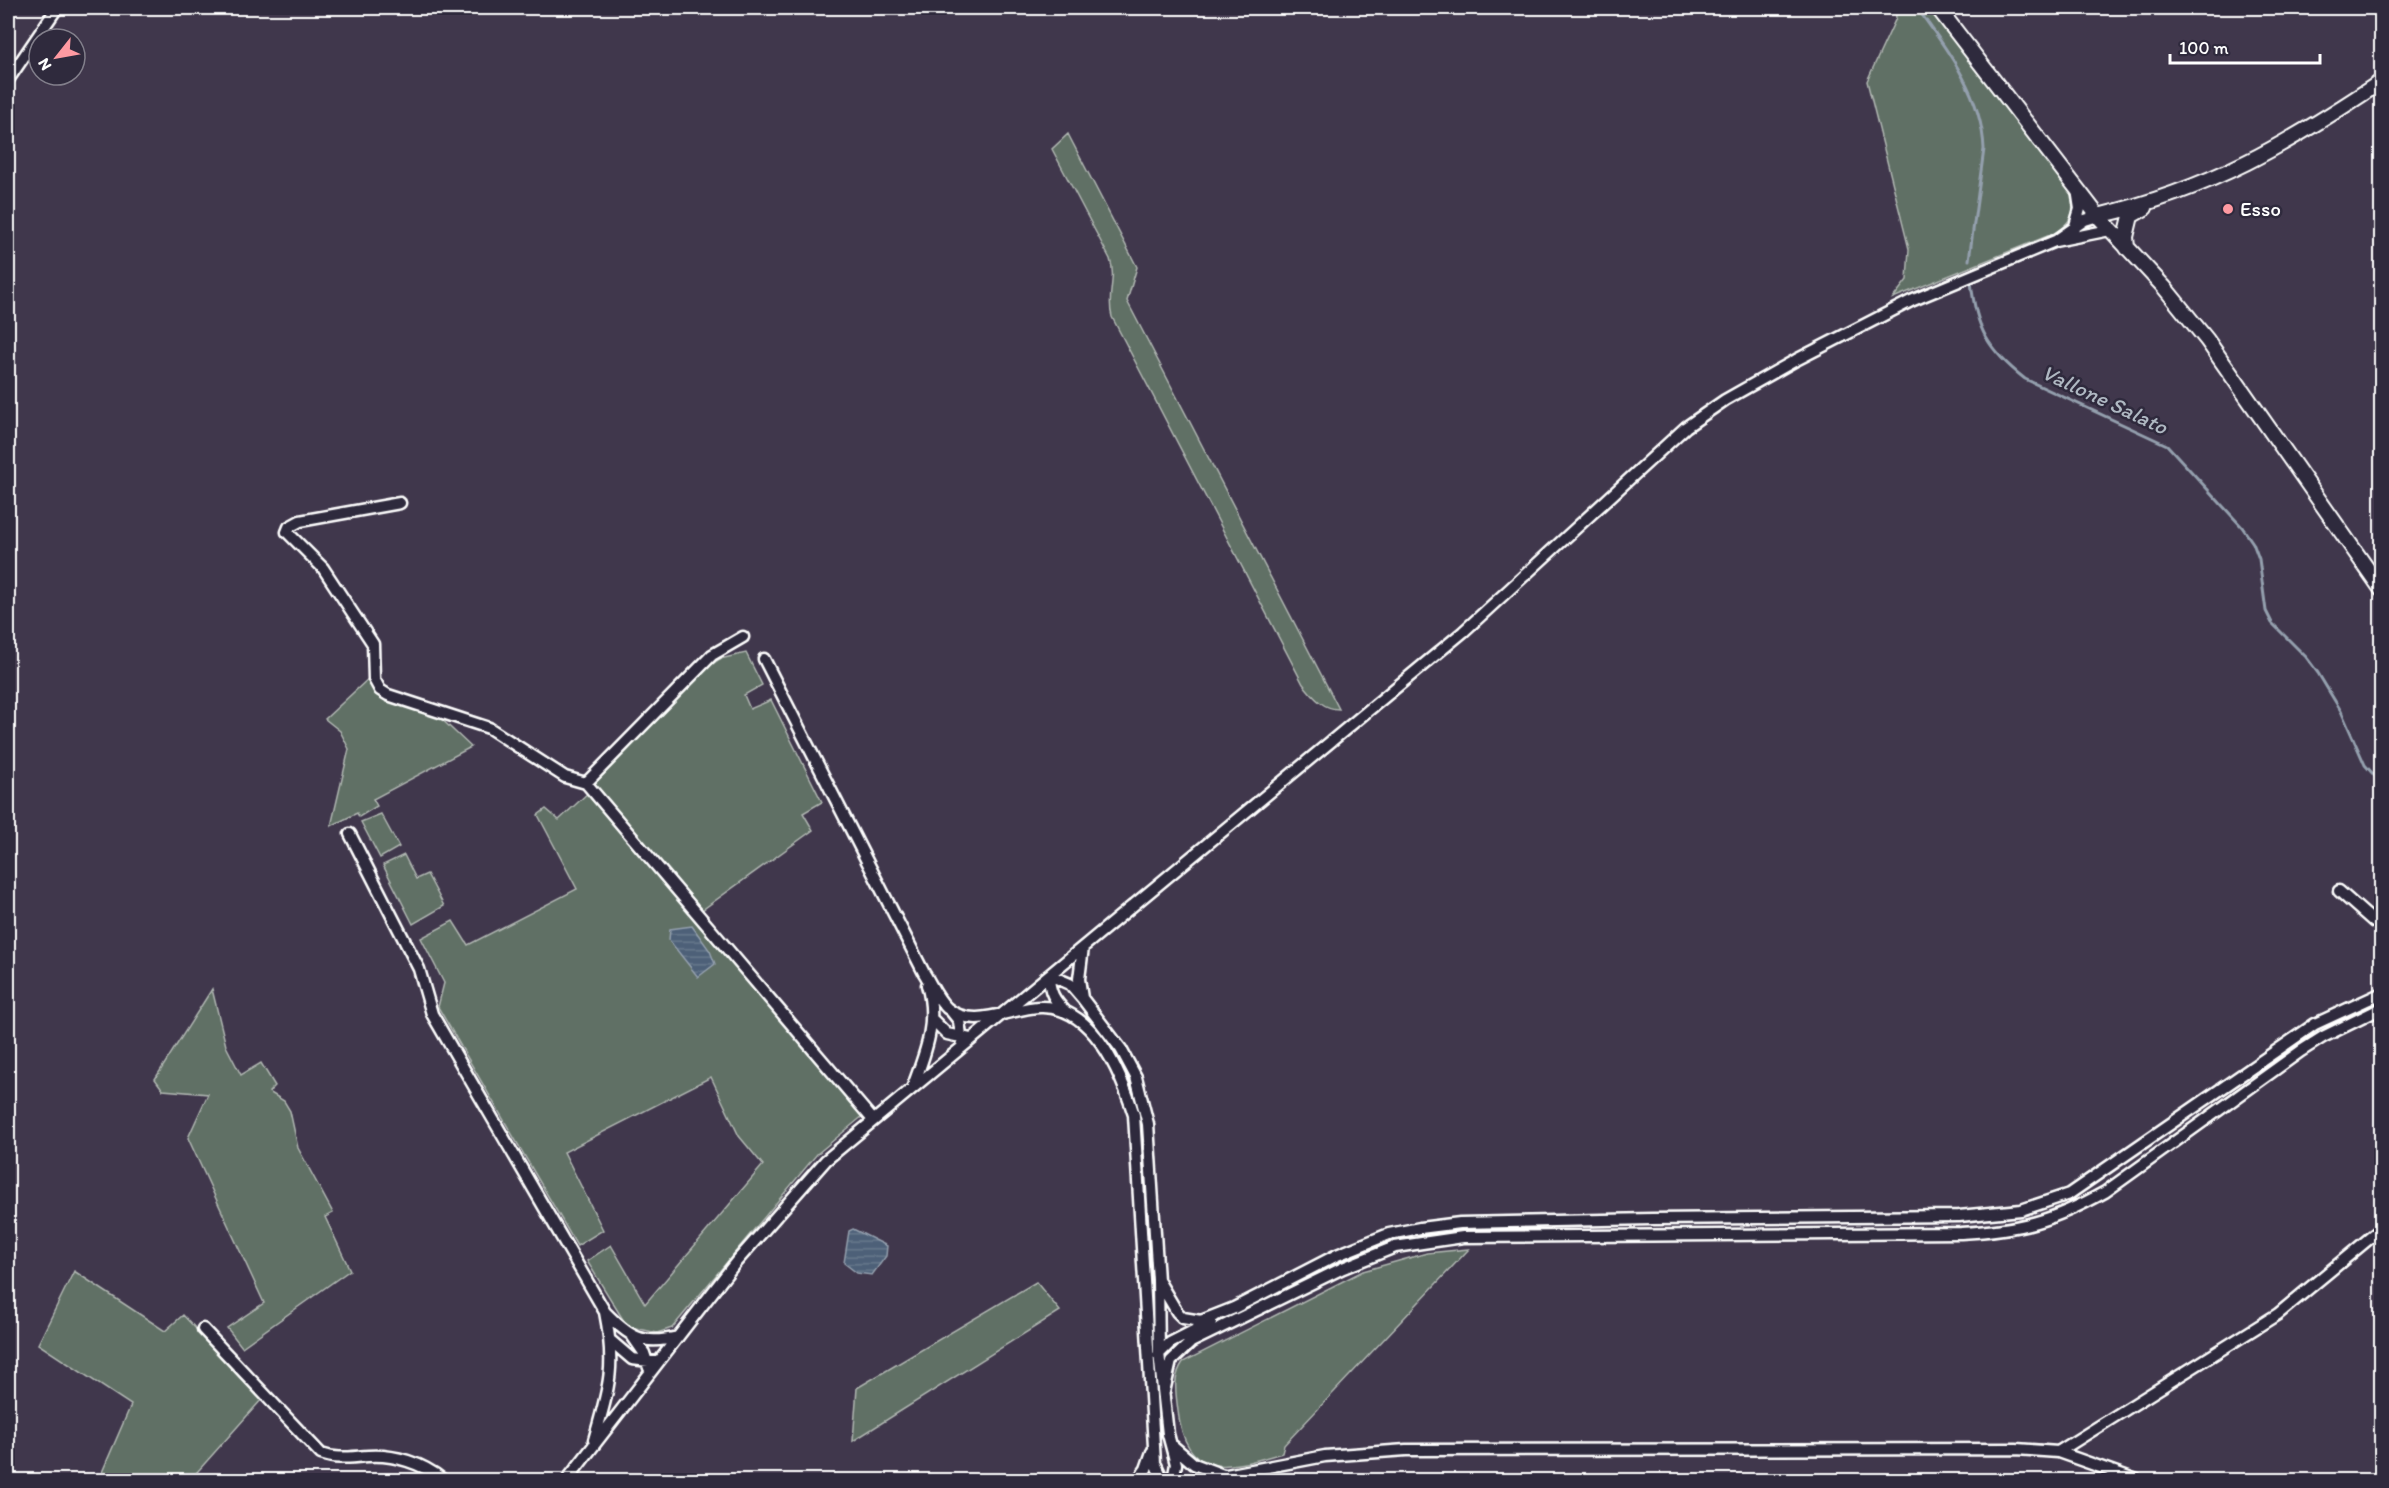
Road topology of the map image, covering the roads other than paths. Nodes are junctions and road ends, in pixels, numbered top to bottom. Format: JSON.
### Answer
{"nodes":[{"id":1,"x":57,"y":8,"type":"edge"},
{"id":2,"x":1938,"y":8,"type":"edge"},
{"id":3,"x":8,"y":80,"type":"edge"},
{"id":4,"x":2382,"y":81,"type":"edge"},
{"id":5,"x":2081,"y":195,"type":"junction"},
{"id":6,"x":2154,"y":202,"type":"junction"},
{"id":7,"x":2115,"y":212,"type":"junction"},
{"id":8,"x":2098,"y":216,"type":"junction"},
{"id":9,"x":2131,"y":216,"type":"junction"},
{"id":10,"x":2074,"y":227,"type":"junction"},
{"id":11,"x":2104,"y":232,"type":"junction"},
{"id":12,"x":2055,"y":241,"type":"junction"},
{"id":13,"x":2125,"y":245,"type":"junction"},
{"id":14,"x":400,"y":503,"type":"dead end"},
{"id":15,"x":2382,"y":590,"type":"edge"},
{"id":16,"x":743,"y":637,"type":"dead end"},
{"id":17,"x":764,"y":659,"type":"dead end"},
{"id":18,"x":586,"y":783,"type":"junction"},
{"id":19,"x":350,"y":834,"type":"dead end"},
{"id":20,"x":2339,"y":891,"type":"dead end"},
{"id":21,"x":2382,"y":925,"type":"edge"},
{"id":22,"x":1083,"y":946,"type":"junction"},
{"id":23,"x":924,"y":974,"type":"junction"},
{"id":24,"x":1049,"y":975,"type":"junction"},
{"id":25,"x":2382,"y":993,"type":"edge"},
{"id":26,"x":1082,"y":998,"type":"junction"},
{"id":27,"x":948,"y":1008,"type":"junction"},
{"id":28,"x":2382,"y":1008,"type":"edge"},
{"id":29,"x":1066,"y":1012,"type":"junction"},
{"id":30,"x":1004,"y":1014,"type":"junction"},
{"id":31,"x":933,"y":1020,"type":"junction"},
{"id":32,"x":965,"y":1041,"type":"junction"},
{"id":33,"x":913,"y":1087,"type":"junction"},
{"id":34,"x":873,"y":1120,"type":"junction"},
{"id":35,"x":2382,"y":1228,"type":"edge"},
{"id":36,"x":1158,"y":1280,"type":"junction"},
{"id":37,"x":1234,"y":1308,"type":"junction"},
{"id":38,"x":605,"y":1312,"type":"junction"},
{"id":39,"x":1147,"y":1318,"type":"junction"},
{"id":40,"x":203,"y":1329,"type":"dead end"},
{"id":41,"x":632,"y":1336,"type":"junction"},
{"id":42,"x":678,"y":1337,"type":"junction"},
{"id":43,"x":611,"y":1341,"type":"junction"},
{"id":44,"x":1191,"y":1342,"type":"junction"},
{"id":45,"x":1159,"y":1353,"type":"junction"},
{"id":46,"x":651,"y":1365,"type":"junction"},
{"id":47,"x":1152,"y":1386,"type":"junction"},
{"id":48,"x":1164,"y":1392,"type":"junction"},
{"id":49,"x":1154,"y":1443,"type":"junction"},
{"id":50,"x":1173,"y":1446,"type":"junction"},
{"id":51,"x":592,"y":1447,"type":"junction"},
{"id":52,"x":2058,"y":1452,"type":"junction"},
{"id":53,"x":1223,"y":1475,"type":"junction"},
{"id":54,"x":442,"y":1480,"type":"edge"},
{"id":55,"x":567,"y":1480,"type":"edge"},
{"id":56,"x":1138,"y":1480,"type":"edge"},
{"id":57,"x":1163,"y":1480,"type":"edge"},
{"id":58,"x":1173,"y":1480,"type":"edge"},
{"id":59,"x":1200,"y":1480,"type":"edge"},
{"id":60,"x":2137,"y":1480,"type":"edge"}],
"edges":[{"from":1,"to":3,"type":"street"},
{"from":2,"to":5,"type":"main road"},
{"from":4,"to":6,"type":"main road"},
{"from":5,"to":7,"type":"main road"},
{"from":5,"to":8,"type":"main road"},
{"from":5,"to":10,"type":"street"},
{"from":6,"to":7,"type":"main road"},
{"from":6,"to":9,"type":"main road"},
{"from":7,"to":8,"type":"main road"},
{"from":8,"to":10,"type":"street"},
{"from":8,"to":11,"type":"main road"},
{"from":9,"to":11,"type":"main road"},
{"from":9,"to":13,"type":"main road"},
{"from":10,"to":12,"type":"street"},
{"from":11,"to":12,"type":"street"},
{"from":11,"to":13,"type":"main road"},
{"from":12,"to":22,"type":"street"},
{"from":13,"to":15,"type":"main road"},
{"from":14,"to":18,"type":"street"},
{"from":16,"to":18,"type":"street"},
{"from":17,"to":23,"type":"street"},
{"from":18,"to":34,"type":"street"},
{"from":19,"to":38,"type":"street"},
{"from":20,"to":21,"type":"street"},
{"from":22,"to":24,"type":"street"},
{"from":22,"to":26,"type":"street"},
{"from":23,"to":27,"type":"street"},
{"from":23,"to":31,"type":"street"},
{"from":24,"to":26,"type":"street"},
{"from":24,"to":29,"type":"street"},
{"from":24,"to":30,"type":"street"},
{"from":25,"to":37,"type":"street"},
{"from":26,"to":36,"type":"street"},
{"from":27,"to":30,"type":"street"},
{"from":27,"to":32,"type":"street"},
{"from":28,"to":44,"type":"street"},
{"from":29,"to":30,"type":"street"},
{"from":29,"to":39,"type":"street"},
{"from":30,"to":32,"type":"street"},
{"from":31,"to":32,"type":"street"},
{"from":31,"to":33,"type":"street"},
{"from":32,"to":33,"type":"street"},
{"from":33,"to":34,"type":"street"},
{"from":34,"to":42,"type":"street"},
{"from":35,"to":52,"type":"street"},
{"from":36,"to":37,"type":"street"},
{"from":36,"to":45,"type":"street"},
{"from":37,"to":45,"type":"street"},
{"from":38,"to":41,"type":"street"},
{"from":38,"to":43,"type":"street"},
{"from":39,"to":45,"type":"street"},
{"from":39,"to":47,"type":"street"},
{"from":40,"to":54,"type":"street"},
{"from":41,"to":42,"type":"street"},
{"from":41,"to":46,"type":"street"},
{"from":42,"to":46,"type":"street"},
{"from":43,"to":46,"type":"street"},
{"from":43,"to":51,"type":"street"},
{"from":44,"to":45,"type":"street"},
{"from":44,"to":48,"type":"street"},
{"from":45,"to":47,"type":"street"},
{"from":45,"to":48,"type":"street"},
{"from":46,"to":51,"type":"street"},
{"from":47,"to":49,"type":"street"},
{"from":48,"to":50,"type":"street"},
{"from":49,"to":56,"type":"street"},
{"from":49,"to":57,"type":"street"},
{"from":50,"to":53,"type":"street"},
{"from":50,"to":58,"type":"street"},
{"from":51,"to":55,"type":"street"},
{"from":52,"to":53,"type":"street"},
{"from":52,"to":60,"type":"street"},
{"from":53,"to":59,"type":"street"}]}
